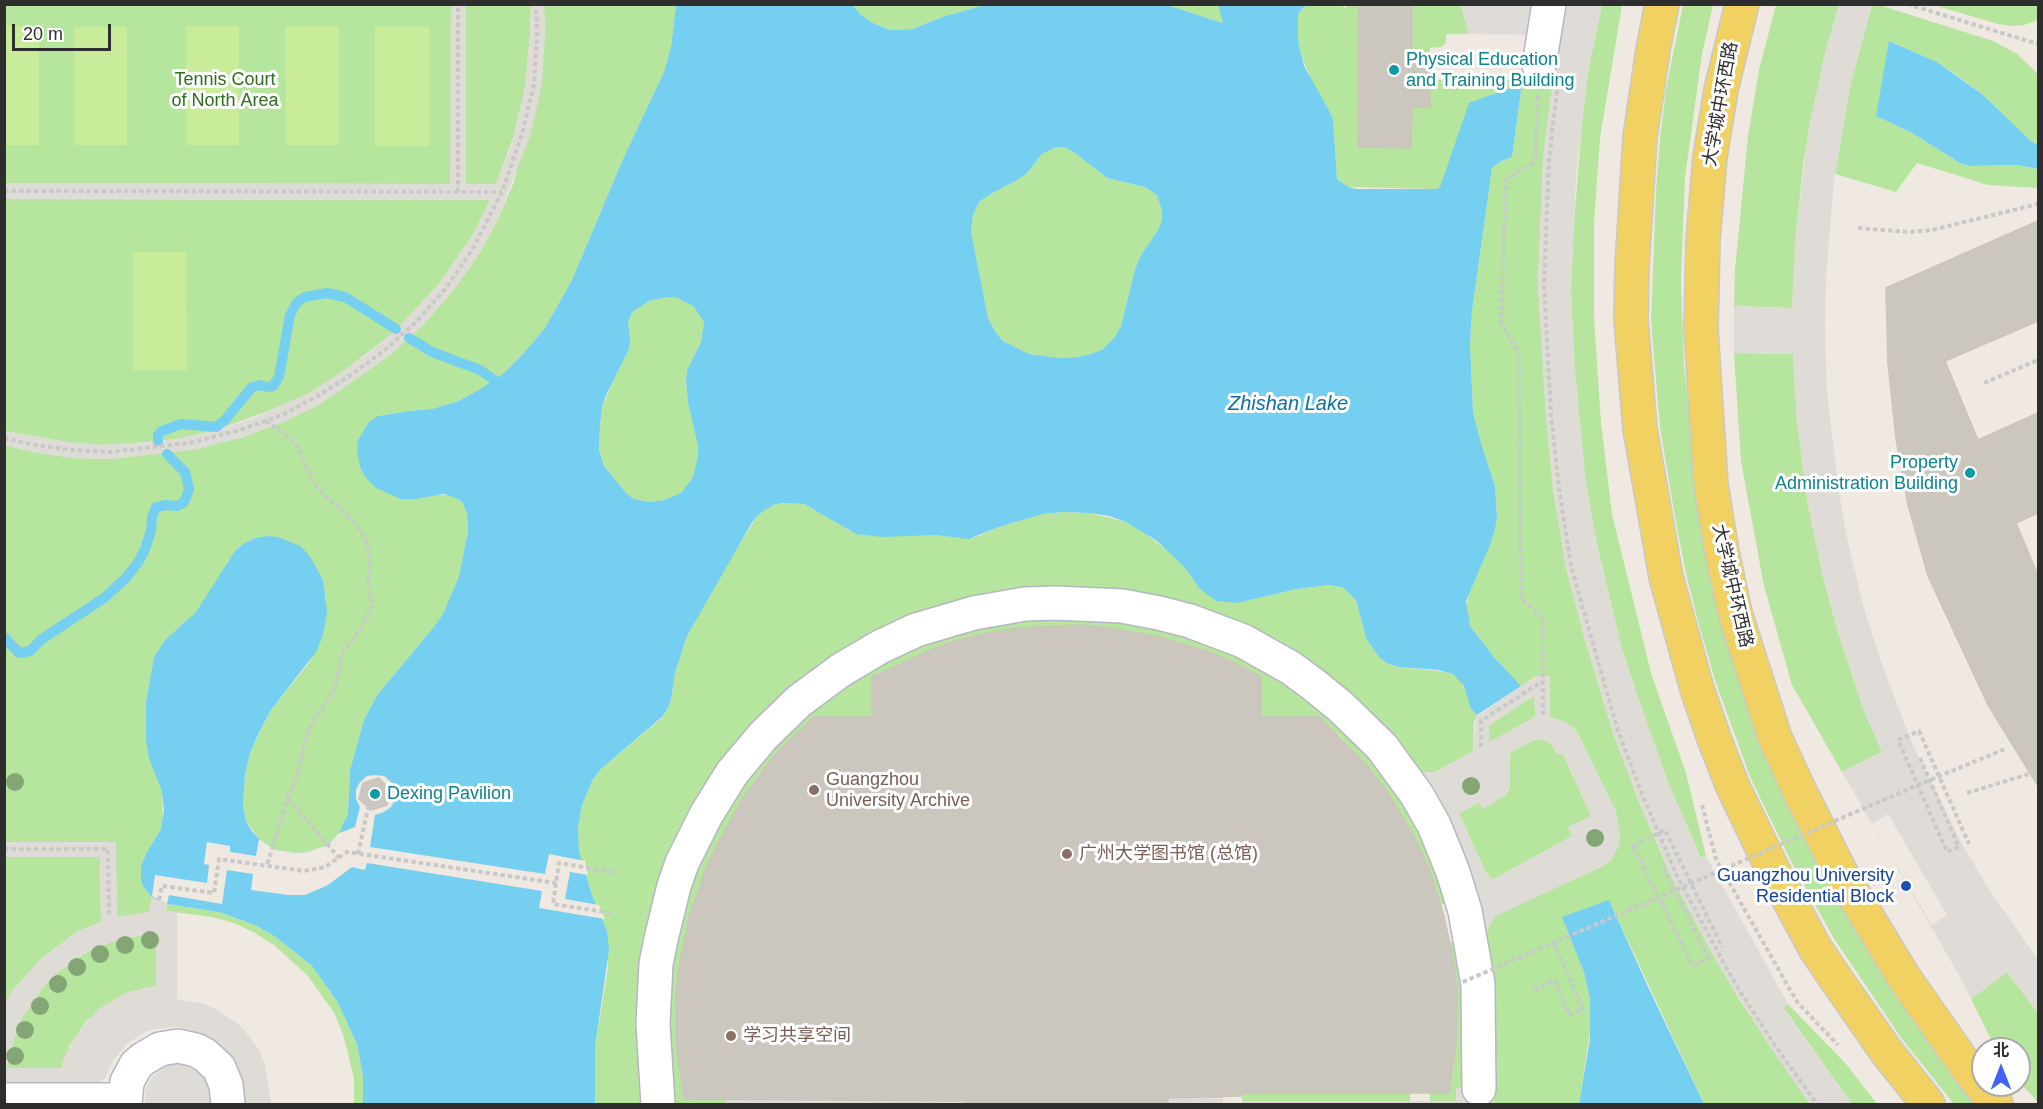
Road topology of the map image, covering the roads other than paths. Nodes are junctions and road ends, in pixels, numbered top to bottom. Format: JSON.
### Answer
{"nodes":[{"id":1,"x":1549,"y":4,"type":"edge"},
{"id":2,"x":1662,"y":4,"type":"edge"},
{"id":3,"x":1742,"y":4,"type":"edge"},
{"id":4,"x":1545,"y":79,"type":"road end"},
{"id":5,"x":1479,"y":1089,"type":"dead end"},
{"id":6,"x":4,"y":1100,"type":"edge"},
{"id":7,"x":125,"y":1102,"type":"edge"},
{"id":8,"x":228,"y":1104,"type":"edge"},
{"id":9,"x":658,"y":1104,"type":"edge"},
{"id":10,"x":1928,"y":1104,"type":"edge"},
{"id":11,"x":1996,"y":1104,"type":"edge"}],
"edges":[{"from":1,"to":4,"type":"lane"},
{"from":2,"to":10,"type":"main road"},
{"from":3,"to":11,"type":"main road","name":"大学城中环西路"},
{"from":5,"to":9,"type":"lane"},
{"from":6,"to":7,"type":"lane"},
{"from":7,"to":8,"type":"lane"}]}
